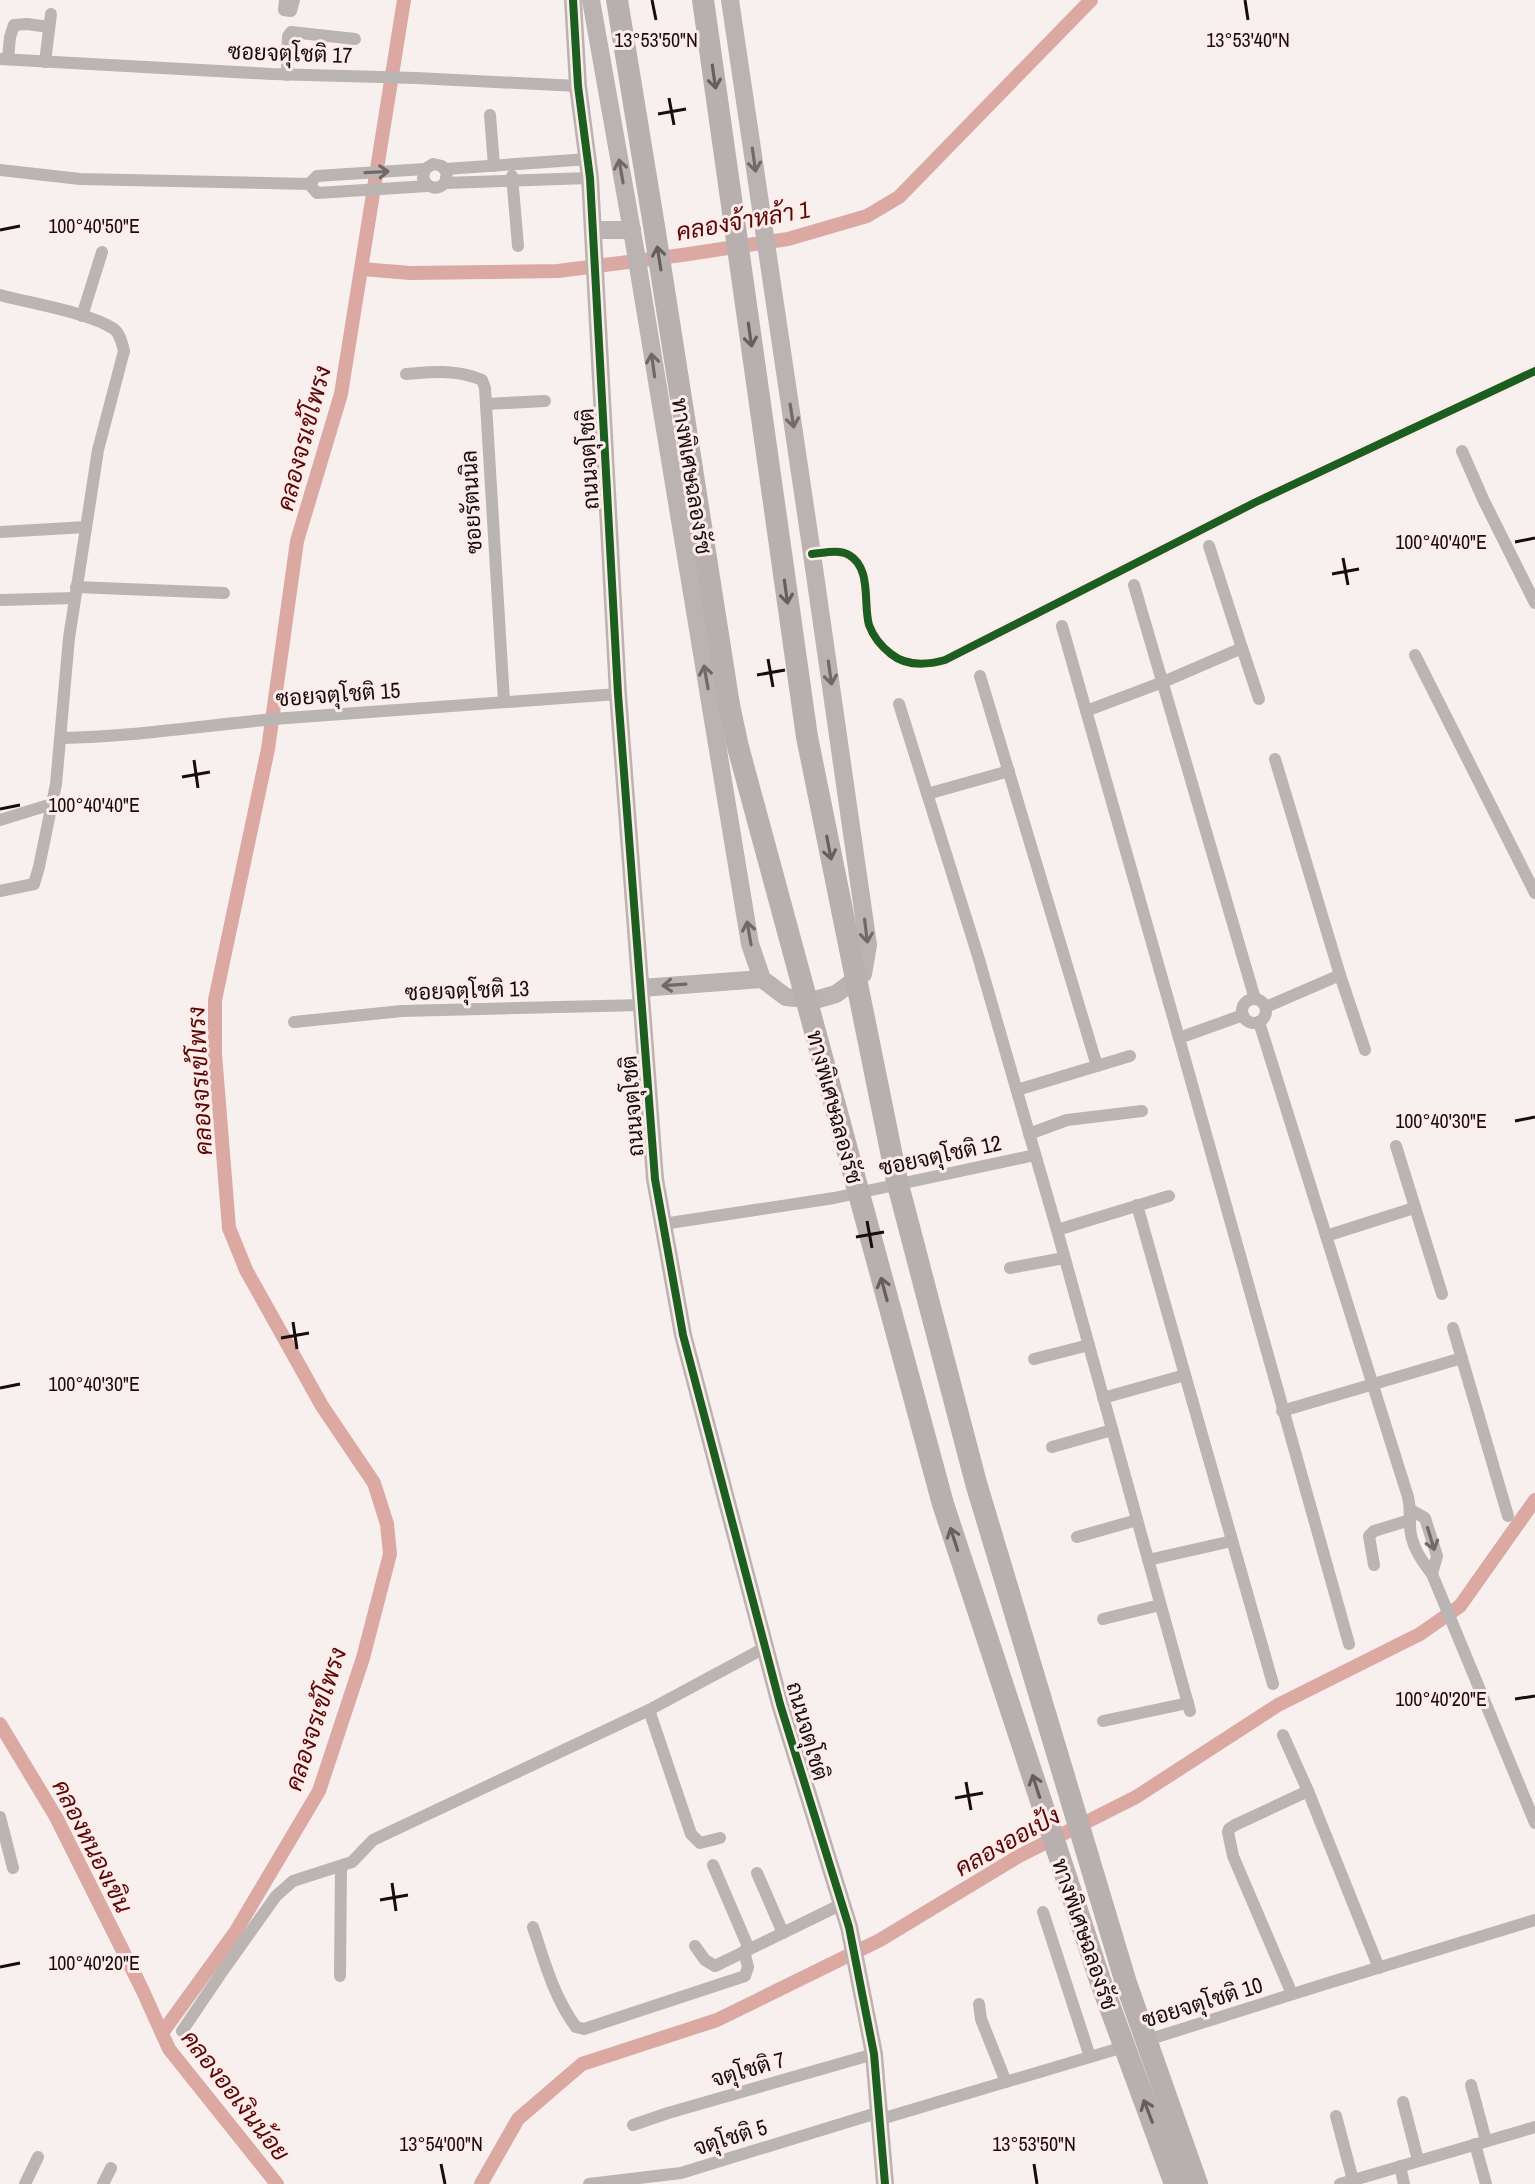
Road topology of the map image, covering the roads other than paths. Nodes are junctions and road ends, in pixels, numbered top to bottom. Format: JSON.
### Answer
{"nodes":[{"id":1,"x":285,"y":0,"type":"edge"},
{"id":2,"x":294,"y":0,"type":"edge"},
{"id":3,"x":573,"y":0,"type":"edge"},
{"id":4,"x":591,"y":0,"type":"edge"},
{"id":5,"x":617,"y":0,"type":"edge"},
{"id":6,"x":703,"y":0,"type":"edge"},
{"id":7,"x":730,"y":0,"type":"edge"},
{"id":8,"x":355,"y":39,"type":"dead end"},
{"id":9,"x":4,"y":59,"type":"edge"},
{"id":10,"x":45,"y":62,"type":"junction"},
{"id":11,"x":287,"y":75,"type":"junction"},
{"id":12,"x":578,"y":86,"type":"junction"},
{"id":13,"x":490,"y":115,"type":"dead end"},
{"id":14,"x":512,"y":164,"type":"junction"},
{"id":15,"x":494,"y":166,"type":"junction"},
{"id":16,"x":418,"y":169,"type":"junction"},
{"id":17,"x":590,"y":169,"type":"junction"},
{"id":18,"x":0,"y":170,"type":"edge"},
{"id":19,"x":445,"y":176,"type":"junction"},
{"id":20,"x":512,"y":180,"type":"junction"},
{"id":21,"x":309,"y":184,"type":"junction"},
{"id":22,"x":428,"y":186,"type":"junction"},
{"id":23,"x":593,"y":239,"type":"junction"},
{"id":24,"x":633,"y":239,"type":"junction"},
{"id":25,"x":518,"y":246,"type":"dead end"},
{"id":26,"x":102,"y":252,"type":"dead end"},
{"id":27,"x":653,"y":289,"type":"junction"},
{"id":28,"x":0,"y":295,"type":"edge"},
{"id":29,"x":82,"y":316,"type":"junction"},
{"id":30,"x":1535,"y":371,"type":"edge"},
{"id":31,"x":406,"y":374,"type":"dead end"},
{"id":32,"x":545,"y":401,"type":"dead end"},
{"id":33,"x":486,"y":404,"type":"junction"},
{"id":34,"x":1462,"y":451,"type":"dead end"},
{"id":35,"x":86,"y":527,"type":"junction"},
{"id":36,"x":0,"y":532,"type":"edge"},
{"id":37,"x":1209,"y":546,"type":"dead end"},
{"id":38,"x":812,"y":554,"type":"junction"},
{"id":39,"x":1134,"y":585,"type":"dead end"},
{"id":40,"x":76,"y":592,"type":"junction"},
{"id":41,"x":224,"y":593,"type":"dead end"},
{"id":42,"x":0,"y":600,"type":"edge"},
{"id":43,"x":1535,"y":603,"type":"edge"},
{"id":44,"x":1062,"y":626,"type":"dead end"},
{"id":45,"x":1242,"y":648,"type":"junction"},
{"id":46,"x":1415,"y":655,"type":"dead end"},
{"id":47,"x":980,"y":676,"type":"dead end"},
{"id":48,"x":1163,"y":682,"type":"junction"},
{"id":49,"x":618,"y":694,"type":"junction"},
{"id":50,"x":1259,"y":699,"type":"dead end"},
{"id":51,"x":504,"y":701,"type":"junction"},
{"id":52,"x":899,"y":704,"type":"dead end"},
{"id":53,"x":1086,"y":711,"type":"junction"},
{"id":54,"x":61,"y":738,"type":"junction"},
{"id":55,"x":1275,"y":759,"type":"dead end"},
{"id":56,"x":1009,"y":771,"type":"junction"},
{"id":57,"x":927,"y":794,"type":"junction"},
{"id":58,"x":52,"y":804,"type":"junction"},
{"id":59,"x":0,"y":820,"type":"edge"},
{"id":60,"x":0,"y":891,"type":"edge"},
{"id":61,"x":1535,"y":893,"type":"edge"},
{"id":62,"x":1340,"y":975,"type":"junction"},
{"id":63,"x":762,"y":979,"type":"junction"},
{"id":64,"x":642,"y":996,"type":"junction"},
{"id":65,"x":1260,"y":1003,"type":"junction"},
{"id":66,"x":1243,"y":1015,"type":"junction"},
{"id":67,"x":294,"y":1022,"type":"dead end"},
{"id":68,"x":1259,"y":1022,"type":"junction"},
{"id":69,"x":1179,"y":1038,"type":"junction"},
{"id":70,"x":1365,"y":1050,"type":"dead end"},
{"id":71,"x":1130,"y":1056,"type":"dead end"},
{"id":72,"x":1097,"y":1066,"type":"junction"},
{"id":73,"x":1017,"y":1090,"type":"junction"},
{"id":74,"x":1142,"y":1111,"type":"dead end"},
{"id":75,"x":1029,"y":1134,"type":"junction"},
{"id":76,"x":1396,"y":1146,"type":"dead end"},
{"id":77,"x":1035,"y":1155,"type":"junction"},
{"id":78,"x":1169,"y":1196,"type":"dead end"},
{"id":79,"x":1137,"y":1205,"type":"junction"},
{"id":80,"x":1414,"y":1208,"type":"junction"},
{"id":81,"x":663,"y":1224,"type":"junction"},
{"id":82,"x":1057,"y":1230,"type":"junction"},
{"id":83,"x":1326,"y":1236,"type":"junction"},
{"id":84,"x":1064,"y":1258,"type":"junction"},
{"id":85,"x":1010,"y":1268,"type":"dead end"},
{"id":86,"x":1442,"y":1294,"type":"dead end"},
{"id":87,"x":1453,"y":1328,"type":"dead end"},
{"id":88,"x":1089,"y":1345,"type":"junction"},
{"id":89,"x":1462,"y":1358,"type":"junction"},
{"id":90,"x":1034,"y":1359,"type":"dead end"},
{"id":91,"x":1185,"y":1375,"type":"junction"},
{"id":92,"x":1372,"y":1385,"type":"junction"},
{"id":93,"x":1103,"y":1398,"type":"junction"},
{"id":94,"x":1282,"y":1411,"type":"junction"},
{"id":95,"x":1112,"y":1430,"type":"junction"},
{"id":96,"x":1052,"y":1447,"type":"dead end"},
{"id":97,"x":1411,"y":1515,"type":"junction"},
{"id":98,"x":1508,"y":1516,"type":"dead end"},
{"id":99,"x":1137,"y":1520,"type":"junction"},
{"id":100,"x":1077,"y":1537,"type":"dead end"},
{"id":101,"x":1232,"y":1541,"type":"junction"},
{"id":102,"x":1148,"y":1560,"type":"junction"},
{"id":103,"x":1374,"y":1565,"type":"dead end"},
{"id":104,"x":1160,"y":1605,"type":"junction"},
{"id":105,"x":1103,"y":1619,"type":"dead end"},
{"id":106,"x":1349,"y":1644,"type":"dead end"},
{"id":107,"x":766,"y":1647,"type":"junction"},
{"id":108,"x":1273,"y":1684,"type":"dead end"},
{"id":109,"x":649,"y":1710,"type":"junction"},
{"id":110,"x":1103,"y":1721,"type":"dead end"},
{"id":111,"x":1283,"y":1735,"type":"dead end"},
{"id":112,"x":1308,"y":1791,"type":"junction"},
{"id":113,"x":0,"y":1817,"type":"edge"},
{"id":114,"x":1535,"y":1823,"type":"edge"},
{"id":115,"x":720,"y":1838,"type":"dead end"},
{"id":116,"x":713,"y":1865,"type":"dead end"},
{"id":117,"x":341,"y":1866,"type":"junction"},
{"id":118,"x":13,"y":1868,"type":"dead end"},
{"id":119,"x":757,"y":1873,"type":"dead end"},
{"id":120,"x":842,"y":1904,"type":"junction"},
{"id":121,"x":1043,"y":1912,"type":"dead end"},
{"id":122,"x":1535,"y":1920,"type":"edge"},
{"id":123,"x":533,"y":1927,"type":"dead end"},
{"id":124,"x":783,"y":1933,"type":"junction"},
{"id":125,"x":695,"y":1946,"type":"dead end"},
{"id":126,"x":747,"y":1950,"type":"junction"},
{"id":127,"x":1379,"y":1968,"type":"junction"},
{"id":128,"x":340,"y":1976,"type":"dead end"},
{"id":129,"x":1292,"y":1994,"type":"junction"},
{"id":130,"x":979,"y":2004,"type":"dead end"},
{"id":131,"x":182,"y":2031,"type":"dead end"},
{"id":132,"x":874,"y":2054,"type":"junction"},
{"id":133,"x":1090,"y":2057,"type":"junction"},
{"id":134,"x":1006,"y":2082,"type":"junction"},
{"id":135,"x":1471,"y":2085,"type":"dead end"},
{"id":136,"x":1403,"y":2102,"type":"dead end"},
{"id":137,"x":880,"y":2115,"type":"junction"},
{"id":138,"x":1336,"y":2116,"type":"dead end"},
{"id":139,"x":633,"y":2125,"type":"dead end"},
{"id":140,"x":1535,"y":2127,"type":"edge"},
{"id":141,"x":1480,"y":2142,"type":"junction"},
{"id":142,"x":38,"y":2157,"type":"dead end"},
{"id":143,"x":1418,"y":2160,"type":"junction"},
{"id":144,"x":1400,"y":2166,"type":"junction"},
{"id":145,"x":111,"y":2168,"type":"dead end"},
{"id":146,"x":1354,"y":2182,"type":"edge"},
{"id":147,"x":25,"y":2184,"type":"edge"},
{"id":148,"x":103,"y":2184,"type":"edge"},
{"id":149,"x":589,"y":2184,"type":"edge"},
{"id":150,"x":885,"y":2184,"type":"edge"},
{"id":151,"x":1175,"y":2184,"type":"edge"},
{"id":152,"x":1197,"y":2184,"type":"edge"},
{"id":153,"x":1340,"y":2184,"type":"edge"},
{"id":154,"x":1404,"y":2184,"type":"edge"},
{"id":155,"x":1486,"y":2184,"type":"edge"}],
"edges":[{"from":1,"to":2,"type":"street"},
{"from":3,"to":12,"type":"street","name":"ถนนจตุโชติ"},
{"from":24,"to":4,"type":"street","one_way":true},
{"from":27,"to":5,"type":"highway","name":"ทางพิเศษฉลองรัช","one_way":true},
{"from":6,"to":152,"type":"highway","name":"ทางพิเศษฉลองรัช","one_way":true,"bridge":true},
{"from":7,"to":38,"type":"street","one_way":true},
{"from":8,"to":11,"type":"street"},
{"from":9,"to":10,"type":"street","name":"ซอยจตุโชติ 17"},
{"from":9,"to":10,"type":"street"},
{"from":10,"to":11,"type":"street","name":"ซอยจตุโชติ 17"},
{"from":11,"to":12,"type":"street","name":"ซอยจตุโชติ 17"},
{"from":12,"to":17,"type":"street","name":"ถนนจตุโชติ"},
{"from":13,"to":15,"type":"street"},
{"from":14,"to":15,"type":"street"},
{"from":14,"to":17,"type":"street"},
{"from":14,"to":20,"type":"street"},
{"from":15,"to":19,"type":"street"},
{"from":16,"to":19,"type":"street"},
{"from":21,"to":16,"type":"street","one_way":true},
{"from":16,"to":22,"type":"street"},
{"from":17,"to":20,"type":"street"},
{"from":17,"to":23,"type":"street","name":"ถนนจตุโชติ"},
{"from":18,"to":21,"type":"street"},
{"from":19,"to":20,"type":"street"},
{"from":19,"to":22,"type":"street"},
{"from":20,"to":25,"type":"street"},
{"from":21,"to":22,"type":"street"},
{"from":23,"to":24,"type":"street"},
{"from":23,"to":49,"type":"street","name":"ถนนจตุโชติ"},
{"from":24,"to":27,"type":"street"},
{"from":26,"to":29,"type":"street"},
{"from":63,"to":27,"type":"street","one_way":true},
{"from":151,"to":27,"type":"highway","name":"ทางพิเศษฉลองรัช","one_way":true,"bridge":true},
{"from":28,"to":29,"type":"street"},
{"from":29,"to":35,"type":"street"},
{"from":30,"to":38,"type":"street"},
{"from":31,"to":33,"type":"street","name":"ซอยรัตนนิล"},
{"from":32,"to":33,"type":"street"},
{"from":33,"to":51,"type":"street","name":"ซอยรัตนนิล"},
{"from":34,"to":43,"type":"street"},
{"from":35,"to":36,"type":"street"},
{"from":35,"to":40,"type":"street"},
{"from":37,"to":45,"type":"street"},
{"from":38,"to":63,"type":"street","one_way":true},
{"from":39,"to":48,"type":"street"},
{"from":40,"to":41,"type":"street"},
{"from":40,"to":42,"type":"street"},
{"from":40,"to":54,"type":"street"},
{"from":44,"to":53,"type":"street"},
{"from":45,"to":48,"type":"street"},
{"from":45,"to":50,"type":"street"},
{"from":46,"to":61,"type":"street"},
{"from":47,"to":56,"type":"street"},
{"from":48,"to":53,"type":"street"},
{"from":48,"to":65,"type":"street"},
{"from":49,"to":51,"type":"street","name":"ซอยจตุโชติ 15"},
{"from":49,"to":64,"type":"street","name":"ถนนจตุโชติ"},
{"from":51,"to":54,"type":"street","name":"ซอยจตุโชติ 15"},
{"from":52,"to":57,"type":"street"},
{"from":53,"to":69,"type":"street"},
{"from":54,"to":58,"type":"street"},
{"from":55,"to":62,"type":"street"},
{"from":56,"to":57,"type":"street"},
{"from":56,"to":72,"type":"street"},
{"from":57,"to":73,"type":"street"},
{"from":58,"to":59,"type":"street"},
{"from":58,"to":60,"type":"street"},
{"from":62,"to":65,"type":"street"},
{"from":62,"to":70,"type":"street"},
{"from":63,"to":64,"type":"street","one_way":true},
{"from":64,"to":67,"type":"street","name":"ซอยจตุโชติ 13"},
{"from":64,"to":81,"type":"street","name":"ถนนจตุโชติ"},
{"from":65,"to":66,"type":"street"},
{"from":65,"to":68,"type":"street"},
{"from":66,"to":68,"type":"street"},
{"from":66,"to":69,"type":"street"},
{"from":68,"to":83,"type":"street"},
{"from":69,"to":94,"type":"street"},
{"from":71,"to":72,"type":"street"},
{"from":72,"to":73,"type":"street"},
{"from":73,"to":75,"type":"street"},
{"from":74,"to":75,"type":"street"},
{"from":75,"to":77,"type":"street"},
{"from":76,"to":80,"type":"street"},
{"from":77,"to":81,"type":"street","name":"ซอยจตุโชติ 12"},
{"from":77,"to":82,"type":"street"},
{"from":78,"to":79,"type":"street"},
{"from":79,"to":82,"type":"street"},
{"from":79,"to":91,"type":"street"},
{"from":80,"to":83,"type":"street"},
{"from":80,"to":86,"type":"street"},
{"from":81,"to":107,"type":"street","name":"ถนนจตุโชติ"},
{"from":82,"to":84,"type":"street"},
{"from":83,"to":92,"type":"street"},
{"from":84,"to":85,"type":"street"},
{"from":84,"to":88,"type":"street"},
{"from":87,"to":89,"type":"street"},
{"from":88,"to":90,"type":"street"},
{"from":88,"to":93,"type":"street"},
{"from":89,"to":92,"type":"street"},
{"from":89,"to":98,"type":"street"},
{"from":91,"to":93,"type":"street"},
{"from":91,"to":101,"type":"street"},
{"from":92,"to":94,"type":"street"},
{"from":92,"to":97,"type":"street"},
{"from":93,"to":95,"type":"street"},
{"from":94,"to":106,"type":"street"},
{"from":95,"to":96,"type":"street"},
{"from":95,"to":99,"type":"street"},
{"from":97,"to":103,"type":"street"},
{"from":97,"to":114,"type":"street"},
{"from":99,"to":100,"type":"street"},
{"from":99,"to":102,"type":"street"},
{"from":101,"to":102,"type":"street"},
{"from":101,"to":108,"type":"street"},
{"from":102,"to":104,"type":"street"},
{"from":104,"to":105,"type":"street"},
{"from":104,"to":110,"type":"street"},
{"from":107,"to":109,"type":"street"},
{"from":107,"to":120,"type":"street","name":"ถนนจตุโชติ"},
{"from":109,"to":115,"type":"street"},
{"from":109,"to":117,"type":"street"},
{"from":111,"to":112,"type":"street"},
{"from":112,"to":127,"type":"street"},
{"from":112,"to":129,"type":"street"},
{"from":113,"to":118,"type":"street"},
{"from":116,"to":126,"type":"street"},
{"from":117,"to":128,"type":"street"},
{"from":117,"to":131,"type":"street"},
{"from":119,"to":124,"type":"street"},
{"from":120,"to":124,"type":"street"},
{"from":120,"to":132,"type":"street","name":"ถนนจตุโชติ"},
{"from":121,"to":133,"type":"street"},
{"from":122,"to":127,"type":"street","name":"ซอยจตุโชติ 10"},
{"from":123,"to":126,"type":"street"},
{"from":124,"to":126,"type":"street"},
{"from":125,"to":126,"type":"street"},
{"from":127,"to":129,"type":"street","name":"ซอยจตุโชติ 10"},
{"from":129,"to":133,"type":"street","name":"ซอยจตุโชติ 10"},
{"from":130,"to":134,"type":"street"},
{"from":132,"to":137,"type":"street","name":"ถนนจตุโชติ"},
{"from":132,"to":139,"type":"street","name":"จตุโชติ 7"},
{"from":133,"to":134,"type":"street","name":"ซอยจตุโชติ 10"},
{"from":134,"to":137,"type":"street","name":"ซอยจตุโชติ 10"},
{"from":135,"to":141,"type":"street"},
{"from":136,"to":143,"type":"street"},
{"from":137,"to":149,"type":"street","name":"จตุโชติ 5"},
{"from":137,"to":150,"type":"street","name":"ถนนจตุโชติ"},
{"from":138,"to":146,"type":"street"},
{"from":140,"to":141,"type":"street"},
{"from":141,"to":143,"type":"street"},
{"from":141,"to":155,"type":"street"},
{"from":142,"to":147,"type":"street"},
{"from":143,"to":144,"type":"street"},
{"from":144,"to":146,"type":"street"},
{"from":144,"to":154,"type":"street"},
{"from":145,"to":148,"type":"street"},
{"from":146,"to":153,"type":"street"}]}
